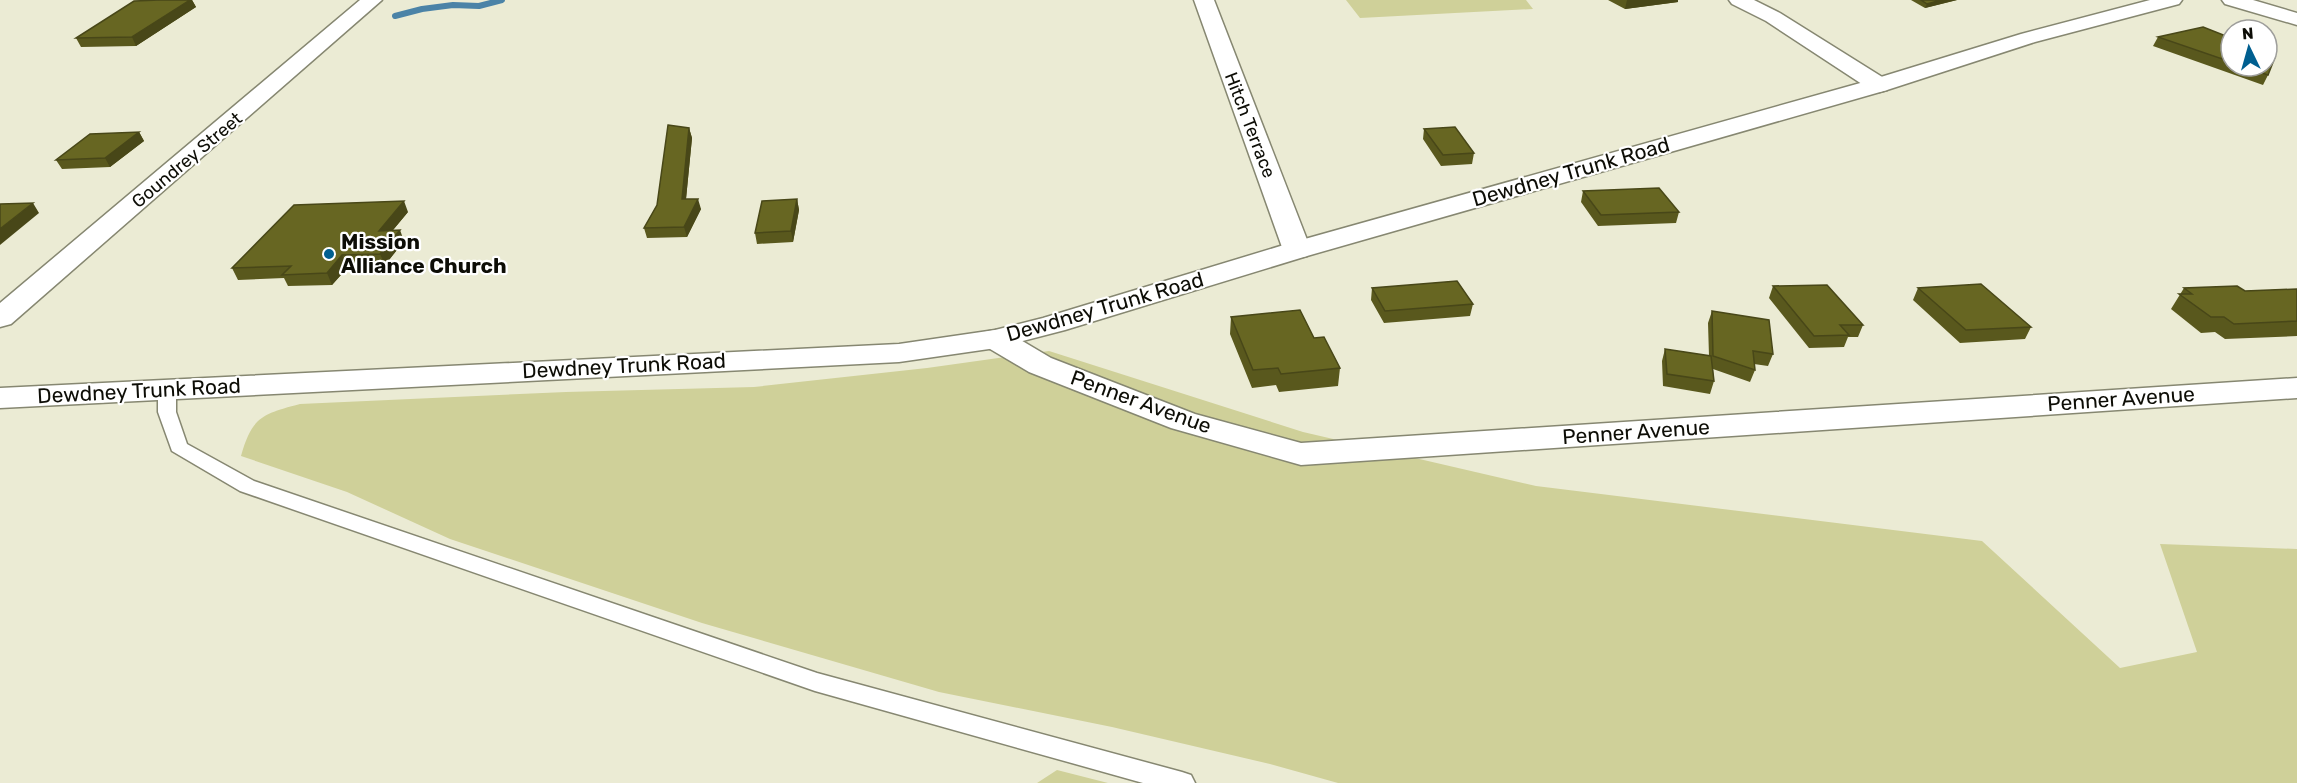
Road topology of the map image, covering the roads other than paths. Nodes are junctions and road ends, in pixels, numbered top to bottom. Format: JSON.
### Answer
{"nodes":[{"id":1,"x":372,"y":0,"type":"edge"},
{"id":2,"x":1203,"y":0,"type":"edge"},
{"id":3,"x":1739,"y":0,"type":"edge"},
{"id":4,"x":2172,"y":0,"type":"edge"},
{"id":5,"x":2232,"y":0,"type":"edge"},
{"id":6,"x":2297,"y":19,"type":"edge"},
{"id":7,"x":1878,"y":85,"type":"junction"},
{"id":8,"x":1297,"y":250,"type":"junction"},
{"id":9,"x":0,"y":318,"type":"edge"},
{"id":10,"x":996,"y":339,"type":"junction"},
{"id":11,"x":2297,"y":388,"type":"edge"},
{"id":12,"x":167,"y":390,"type":"junction"},
{"id":13,"x":0,"y":398,"type":"edge"},
{"id":14,"x":1182,"y":783,"type":"edge"}],
"edges":[{"from":1,"to":9,"type":"street","name":"Goundrey Street"},
{"from":2,"to":8,"type":"street","name":"Hitch Terrace"},
{"from":3,"to":7,"type":"street"},
{"from":4,"to":7,"type":"street","name":"Dewdney Trunk Road"},
{"from":5,"to":6,"type":"street"},
{"from":7,"to":8,"type":"street","name":"Dewdney Trunk Road"},
{"from":8,"to":10,"type":"street","name":"Dewdney Trunk Road"},
{"from":10,"to":11,"type":"street","name":"Penner Avenue"},
{"from":10,"to":12,"type":"street","name":"Dewdney Trunk Road"},
{"from":12,"to":13,"type":"street","name":"Dewdney Trunk Road"},
{"from":12,"to":14,"type":"lane"}]}
